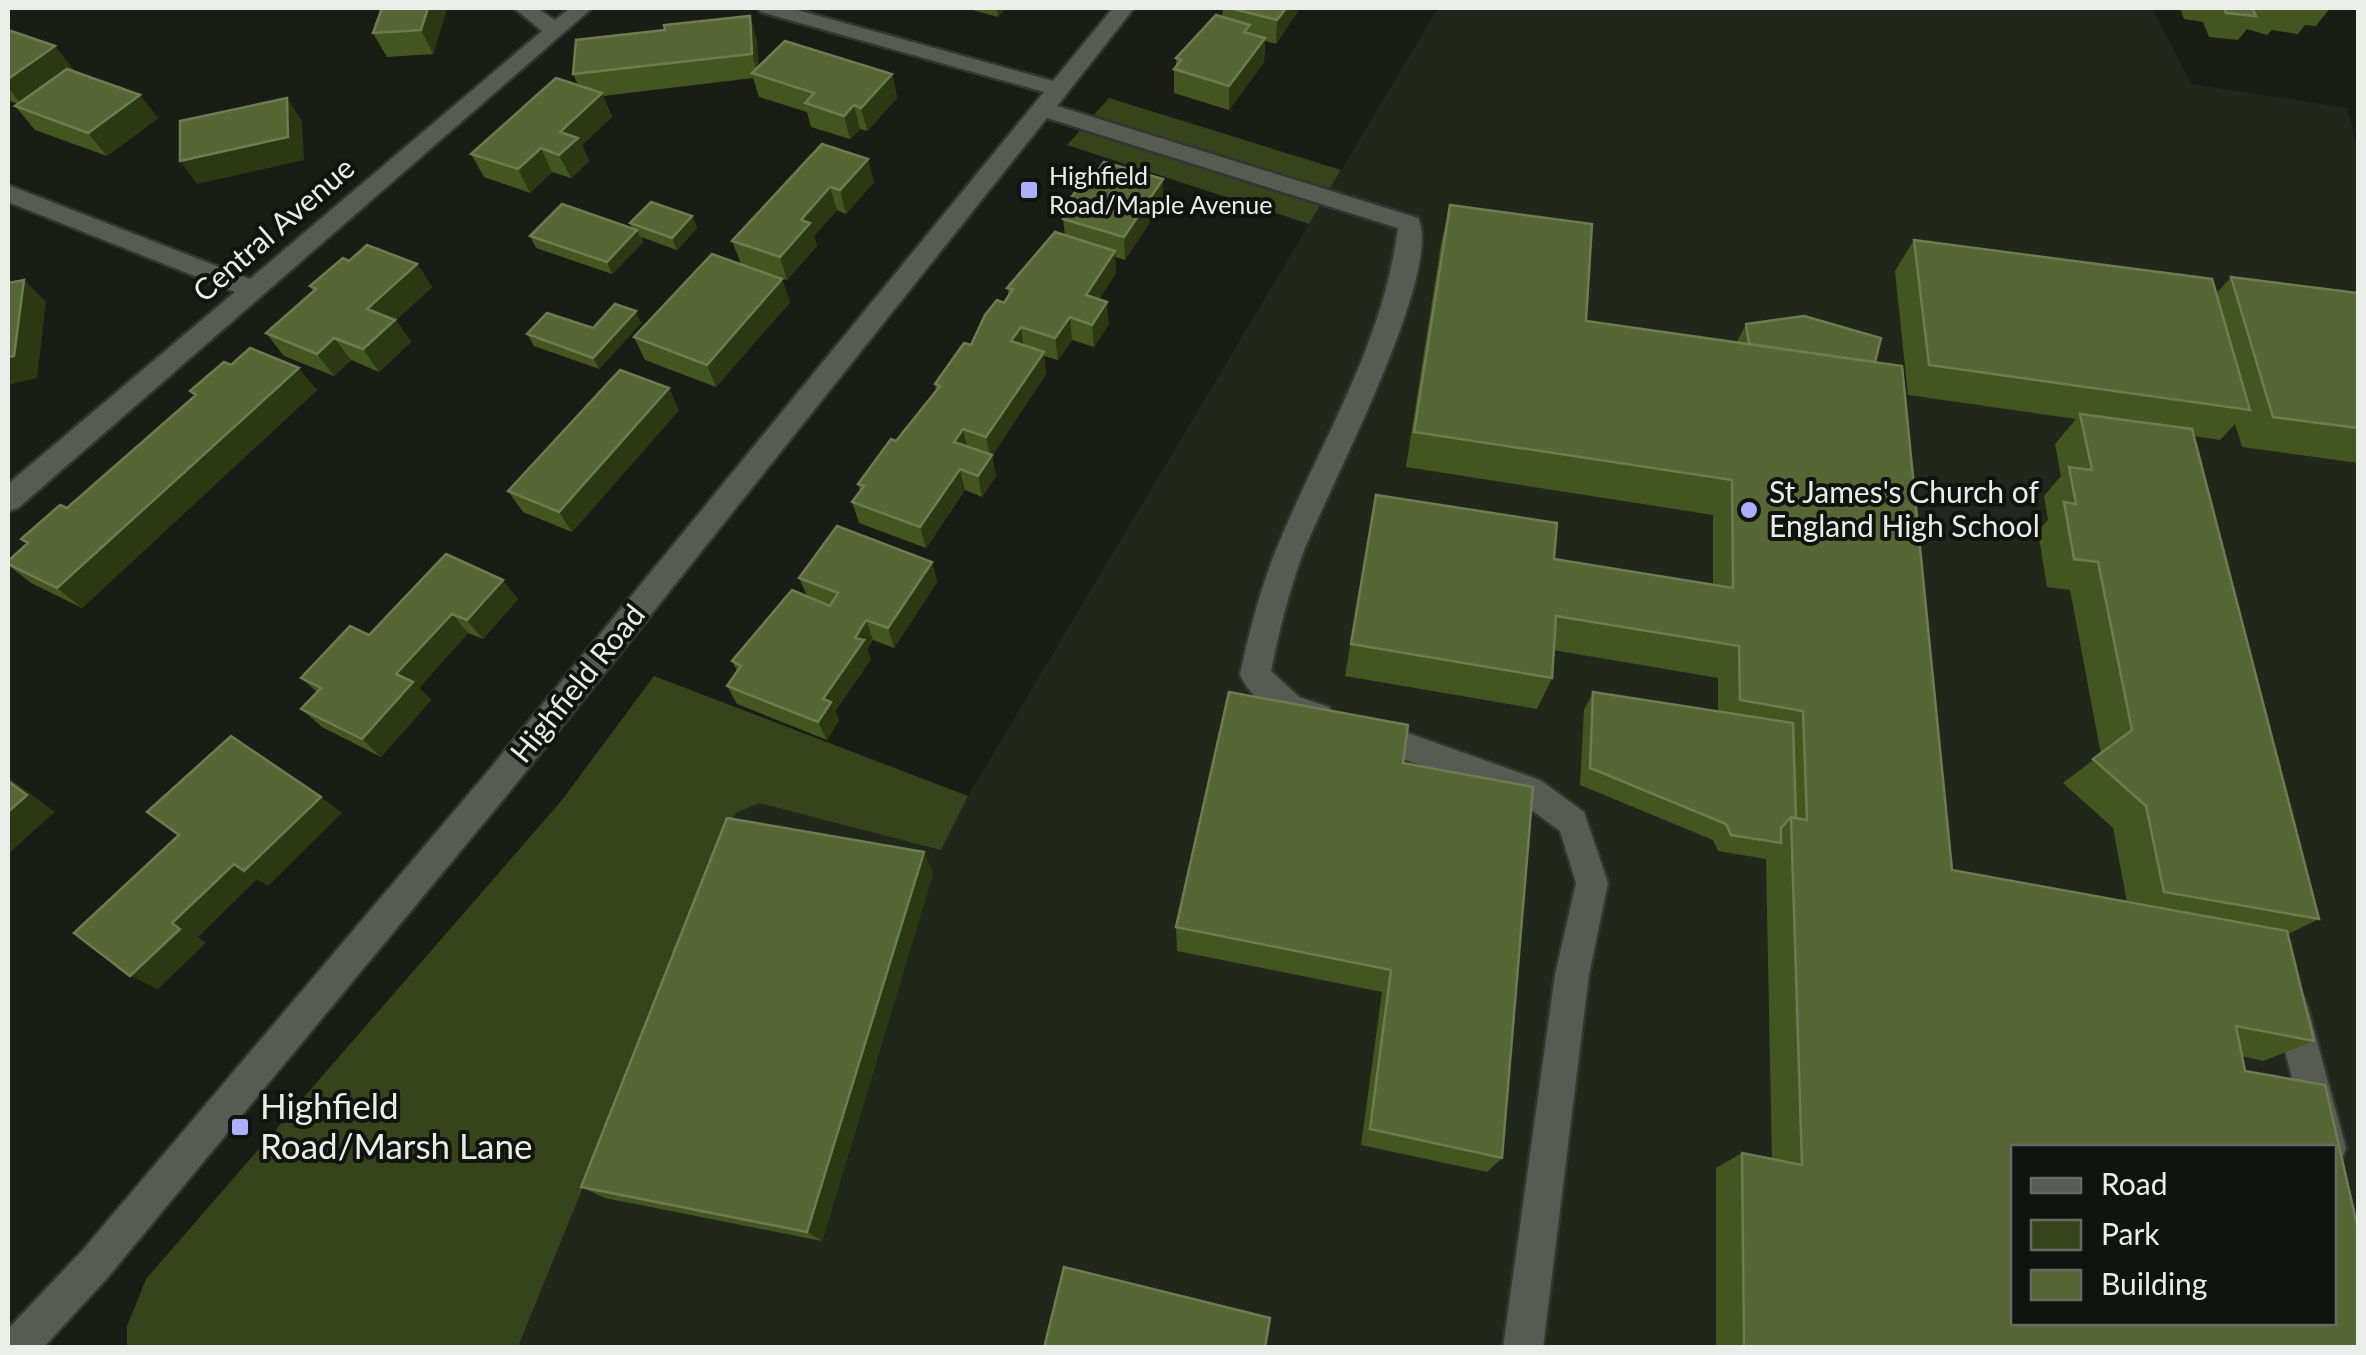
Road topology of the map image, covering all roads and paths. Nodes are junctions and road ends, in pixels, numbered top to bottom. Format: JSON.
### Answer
{"nodes":[{"id":1,"x":524,"y":8,"type":"edge"},
{"id":2,"x":582,"y":8,"type":"edge"},
{"id":3,"x":768,"y":8,"type":"edge"},
{"id":4,"x":1124,"y":8,"type":"edge"},
{"id":5,"x":555,"y":30,"type":"junction"},
{"id":6,"x":1050,"y":99,"type":"junction"},
{"id":7,"x":8,"y":192,"type":"edge"},
{"id":8,"x":254,"y":290,"type":"junction"},
{"id":9,"x":8,"y":500,"type":"edge"},
{"id":10,"x":2283,"y":982,"type":"edge"},
{"id":11,"x":2326,"y":1145,"type":"edge"},
{"id":12,"x":16,"y":1348,"type":"edge"},
{"id":13,"x":1524,"y":1348,"type":"edge"}],
"edges":[{"from":1,"to":5,"type":"street"},
{"from":2,"to":5,"type":"street","name":"Central Avenue"},
{"from":3,"to":6,"type":"street"},
{"from":4,"to":6,"type":"street","name":"Highfield Road"},
{"from":5,"to":8,"type":"street","name":"Central Avenue"},
{"from":6,"to":12,"type":"street","name":"Highfield Road"},
{"from":6,"to":13,"type":"street"},
{"from":7,"to":8,"type":"street"},
{"from":8,"to":9,"type":"street","name":"Central Avenue"},
{"from":10,"to":11,"type":"street"}]}
